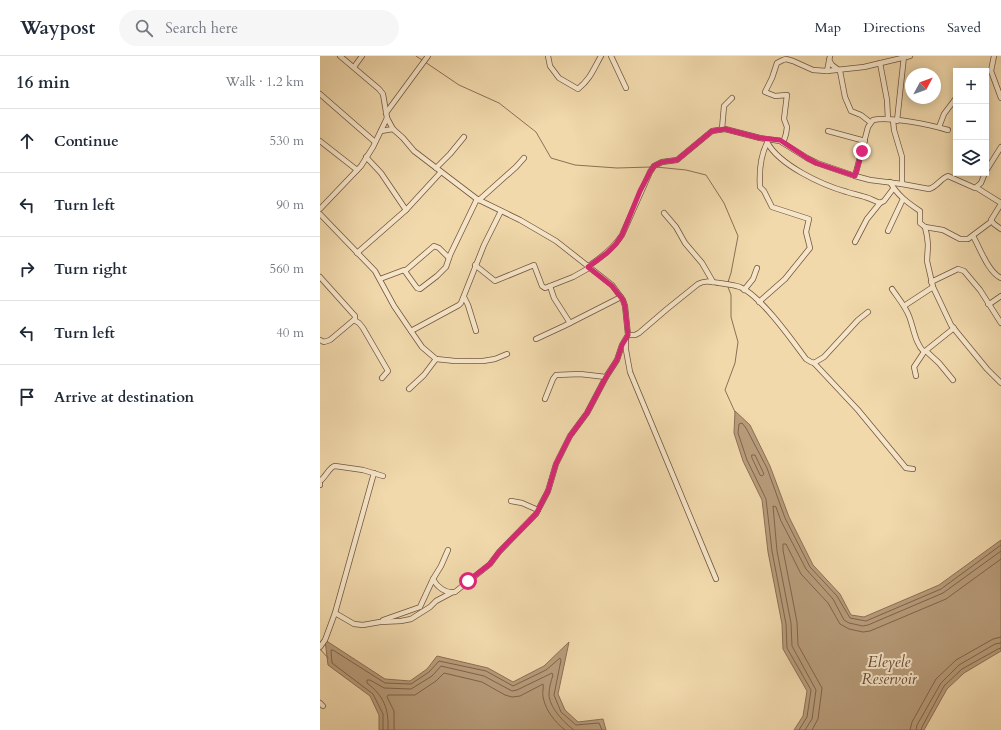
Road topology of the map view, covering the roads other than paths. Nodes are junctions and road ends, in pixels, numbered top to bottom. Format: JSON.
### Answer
{"nodes":[{"id":1,"x":340,"y":56,"type":"edge"},
{"id":2,"x":362,"y":56,"type":"edge"},
{"id":3,"x":428,"y":56,"type":"edge"},
{"id":4,"x":548,"y":56,"type":"edge"},
{"id":5,"x":601,"y":56,"type":"edge"},
{"id":6,"x":611,"y":56,"type":"edge"},
{"id":7,"x":906,"y":56,"type":"edge"},
{"id":8,"x":994,"y":56,"type":"edge"},
{"id":9,"x":786,"y":58,"type":"edge"},
{"id":10,"x":830,"y":58,"type":"edge"},
{"id":11,"x":880,"y":63,"type":"junction"},
{"id":12,"x":354,"y":67,"type":"junction"},
{"id":13,"x":840,"y":71,"type":"junction"},
{"id":14,"x":992,"y":71,"type":"junction"},
{"id":15,"x":827,"y":72,"type":"junction"},
{"id":16,"x":989,"y":72,"type":"edge"},
{"id":17,"x":626,"y":88,"type":"dead end"},
{"id":18,"x":320,"y":94,"type":"edge"},
{"id":19,"x":732,"y":98,"type":"dead end"},
{"id":20,"x":1001,"y":98,"type":"edge"},
{"id":21,"x":953,"y":102,"type":"edge"},
{"id":22,"x":386,"y":116,"type":"junction"},
{"id":23,"x":893,"y":120,"type":"junction"},
{"id":24,"x":870,"y":122,"type":"junction"},
{"id":25,"x":939,"y":127,"type":"junction"},
{"id":26,"x":392,"y":129,"type":"junction"},
{"id":27,"x":722,"y":129,"type":"junction"},
{"id":28,"x":948,"y":130,"type":"dead end"},
{"id":29,"x":380,"y":131,"type":"junction"},
{"id":30,"x":828,"y":131,"type":"dead end"},
{"id":31,"x":464,"y":137,"type":"dead end"},
{"id":32,"x":320,"y":141,"type":"edge"},
{"id":33,"x":766,"y":141,"type":"junction"},
{"id":34,"x":864,"y":141,"type":"junction"},
{"id":35,"x":375,"y":142,"type":"junction"},
{"id":36,"x":783,"y":143,"type":"junction"},
{"id":37,"x":1001,"y":147,"type":"edge"},
{"id":38,"x":366,"y":157,"type":"junction"},
{"id":39,"x":524,"y":158,"type":"dead end"},
{"id":40,"x":989,"y":167,"type":"edge"},
{"id":41,"x":436,"y":168,"type":"junction"},
{"id":42,"x":357,"y":170,"type":"junction"},
{"id":43,"x":441,"y":172,"type":"junction"},
{"id":44,"x":855,"y":176,"type":"junction"},
{"id":45,"x":984,"y":176,"type":"edge"},
{"id":46,"x":890,"y":182,"type":"junction"},
{"id":47,"x":902,"y":184,"type":"junction"},
{"id":48,"x":977,"y":188,"type":"junction"},
{"id":49,"x":894,"y":189,"type":"junction"},
{"id":50,"x":478,"y":199,"type":"junction"},
{"id":51,"x":903,"y":199,"type":"junction"},
{"id":52,"x":880,"y":203,"type":"junction"},
{"id":53,"x":1001,"y":204,"type":"edge"},
{"id":54,"x":320,"y":209,"type":"edge"},
{"id":55,"x":406,"y":210,"type":"junction"},
{"id":56,"x":501,"y":211,"type":"junction"},
{"id":57,"x":664,"y":213,"type":"dead end"},
{"id":58,"x":320,"y":214,"type":"edge"},
{"id":59,"x":992,"y":221,"type":"junction"},
{"id":60,"x":925,"y":227,"type":"junction"},
{"id":61,"x":1001,"y":229,"type":"edge"},
{"id":62,"x":888,"y":231,"type":"dead end"},
{"id":63,"x":973,"y":236,"type":"junction"},
{"id":64,"x":855,"y":242,"type":"dead end"},
{"id":65,"x":357,"y":253,"type":"junction"},
{"id":66,"x":449,"y":258,"type":"junction"},
{"id":67,"x":475,"y":265,"type":"junction"},
{"id":68,"x":588,"y":267,"type":"junction"},
{"id":69,"x":757,"y":268,"type":"dead end"},
{"id":70,"x":405,"y":271,"type":"junction"},
{"id":71,"x":320,"y":277,"type":"edge"},
{"id":72,"x":1001,"y":278,"type":"edge"},
{"id":73,"x":380,"y":279,"type":"junction"},
{"id":74,"x":713,"y":282,"type":"junction"},
{"id":75,"x":932,"y":284,"type":"junction"},
{"id":76,"x":550,"y":286,"type":"junction"},
{"id":77,"x":892,"y":289,"type":"dead end"},
{"id":78,"x":744,"y":290,"type":"junction"},
{"id":79,"x":1001,"y":296,"type":"edge"},
{"id":80,"x":464,"y":297,"type":"junction"},
{"id":81,"x":621,"y":298,"type":"junction"},
{"id":82,"x":759,"y":302,"type":"junction"},
{"id":83,"x":988,"y":304,"type":"junction"},
{"id":84,"x":904,"y":306,"type":"junction"},
{"id":85,"x":868,"y":312,"type":"dead end"},
{"id":86,"x":354,"y":320,"type":"junction"},
{"id":87,"x":570,"y":323,"type":"junction"},
{"id":88,"x":1001,"y":323,"type":"edge"},
{"id":89,"x":954,"y":328,"type":"junction"},
{"id":90,"x":410,"y":331,"type":"junction"},
{"id":91,"x":476,"y":331,"type":"dead end"},
{"id":92,"x":627,"y":337,"type":"junction"},
{"id":93,"x":536,"y":339,"type":"dead end"},
{"id":94,"x":320,"y":340,"type":"edge"},
{"id":95,"x":925,"y":352,"type":"junction"},
{"id":96,"x":506,"y":354,"type":"dead end"},
{"id":97,"x":436,"y":359,"type":"junction"},
{"id":98,"x":814,"y":363,"type":"junction"},
{"id":99,"x":916,"y":376,"type":"dead end"},
{"id":100,"x":606,"y":377,"type":"junction"},
{"id":101,"x":382,"y":378,"type":"dead end"},
{"id":102,"x":953,"y":380,"type":"dead end"},
{"id":103,"x":1001,"y":383,"type":"edge"},
{"id":104,"x":409,"y":389,"type":"dead end"},
{"id":105,"x":545,"y":399,"type":"dead end"},
{"id":106,"x":913,"y":469,"type":"dead end"},
{"id":107,"x":374,"y":473,"type":"junction"},
{"id":108,"x":383,"y":476,"type":"dead end"},
{"id":109,"x":320,"y":481,"type":"edge"},
{"id":110,"x":511,"y":501,"type":"dead end"},
{"id":111,"x":538,"y":510,"type":"junction"},
{"id":112,"x":448,"y":550,"type":"dead end"},
{"id":113,"x":433,"y":579,"type":"junction"},
{"id":114,"x":716,"y":579,"type":"dead end"},
{"id":115,"x":451,"y":593,"type":"junction"},
{"id":116,"x":335,"y":613,"type":"junction"},
{"id":117,"x":380,"y":622,"type":"junction"},
{"id":118,"x":320,"y":648,"type":"edge"}],
"edges":[{"from":1,"to":12,"type":"street"},
{"from":2,"to":12,"type":"street"},
{"from":3,"to":22,"type":"street"},
{"from":4,"to":5,"type":"street"},
{"from":6,"to":17,"type":"street"},
{"from":7,"to":11,"type":"street"},
{"from":7,"to":23,"type":"street"},
{"from":8,"to":14,"type":"street"},
{"from":9,"to":15,"type":"street"},
{"from":9,"to":36,"type":"street"},
{"from":10,"to":13,"type":"street"},
{"from":10,"to":15,"type":"street"},
{"from":11,"to":13,"type":"street"},
{"from":11,"to":23,"type":"street"},
{"from":12,"to":22,"type":"street"},
{"from":13,"to":15,"type":"street"},
{"from":13,"to":24,"type":"street"},
{"from":14,"to":16,"type":"street"},
{"from":14,"to":20,"type":"street"},
{"from":18,"to":35,"type":"street"},
{"from":19,"to":27,"type":"street"},
{"from":21,"to":25,"type":"street"},
{"from":22,"to":26,"type":"street"},
{"from":22,"to":29,"type":"street"},
{"from":23,"to":24,"type":"street"},
{"from":23,"to":25,"type":"street"},
{"from":23,"to":47,"type":"street"},
{"from":24,"to":34,"type":"street"},
{"from":25,"to":28,"type":"street"},
{"from":26,"to":29,"type":"street"},
{"from":26,"to":41,"type":"street"},
{"from":27,"to":33,"type":"street"},
{"from":27,"to":68,"type":"street"},
{"from":29,"to":35,"type":"street"},
{"from":30,"to":34,"type":"street"},
{"from":31,"to":41,"type":"street"},
{"from":32,"to":42,"type":"street"},
{"from":33,"to":36,"type":"street"},
{"from":33,"to":52,"type":"street"},
{"from":33,"to":82,"type":"street"},
{"from":34,"to":44,"type":"street"},
{"from":35,"to":38,"type":"street"},
{"from":36,"to":44,"type":"street"},
{"from":37,"to":40,"type":"street"},
{"from":38,"to":42,"type":"street"},
{"from":38,"to":55,"type":"street"},
{"from":39,"to":50,"type":"street"},
{"from":41,"to":43,"type":"street"},
{"from":42,"to":54,"type":"street"},
{"from":43,"to":50,"type":"street"},
{"from":43,"to":55,"type":"street"},
{"from":44,"to":46,"type":"street"},
{"from":45,"to":48,"type":"street"},
{"from":46,"to":47,"type":"street"},
{"from":46,"to":49,"type":"street"},
{"from":47,"to":48,"type":"street"},
{"from":48,"to":53,"type":"street"},
{"from":49,"to":51,"type":"street"},
{"from":49,"to":52,"type":"street"},
{"from":50,"to":56,"type":"street"},
{"from":50,"to":66,"type":"street"},
{"from":51,"to":60,"type":"street"},
{"from":51,"to":62,"type":"street"},
{"from":52,"to":64,"type":"street"},
{"from":53,"to":59,"type":"street"},
{"from":55,"to":65,"type":"street"},
{"from":56,"to":67,"type":"street"},
{"from":56,"to":68,"type":"street"},
{"from":57,"to":74,"type":"street"},
{"from":58,"to":65,"type":"street"},
{"from":59,"to":61,"type":"street"},
{"from":59,"to":63,"type":"street"},
{"from":60,"to":63,"type":"street"},
{"from":60,"to":75,"type":"street"},
{"from":63,"to":72,"type":"street"},
{"from":65,"to":73,"type":"street"},
{"from":66,"to":70,"type":"street"},
{"from":66,"to":70,"type":"street"},
{"from":67,"to":76,"type":"street"},
{"from":67,"to":80,"type":"street"},
{"from":68,"to":76,"type":"street"},
{"from":68,"to":81,"type":"street"},
{"from":69,"to":78,"type":"street"},
{"from":70,"to":73,"type":"street"},
{"from":71,"to":86,"type":"street"},
{"from":73,"to":90,"type":"street"},
{"from":74,"to":78,"type":"street"},
{"from":74,"to":92,"type":"street"},
{"from":75,"to":83,"type":"street"},
{"from":75,"to":84,"type":"street"},
{"from":75,"to":89,"type":"street"},
{"from":76,"to":87,"type":"street"},
{"from":77,"to":84,"type":"street"},
{"from":78,"to":82,"type":"street"},
{"from":79,"to":83,"type":"street"},
{"from":80,"to":90,"type":"street"},
{"from":80,"to":91,"type":"street"},
{"from":81,"to":87,"type":"street"},
{"from":81,"to":92,"type":"street"},
{"from":82,"to":98,"type":"street"},
{"from":83,"to":88,"type":"street"},
{"from":84,"to":95,"type":"street"},
{"from":85,"to":98,"type":"street"},
{"from":86,"to":94,"type":"street"},
{"from":86,"to":101,"type":"street"},
{"from":87,"to":93,"type":"street"},
{"from":89,"to":95,"type":"street"},
{"from":89,"to":103,"type":"street"},
{"from":90,"to":97,"type":"street"},
{"from":92,"to":100,"type":"street"},
{"from":92,"to":114,"type":"street"},
{"from":95,"to":99,"type":"street"},
{"from":95,"to":102,"type":"street"},
{"from":96,"to":97,"type":"street"},
{"from":97,"to":104,"type":"street"},
{"from":98,"to":106,"type":"street"},
{"from":100,"to":105,"type":"street"},
{"from":100,"to":111,"type":"street"},
{"from":107,"to":108,"type":"street"},
{"from":107,"to":109,"type":"street"},
{"from":107,"to":116,"type":"street"},
{"from":110,"to":111,"type":"street"},
{"from":111,"to":115,"type":"street"},
{"from":112,"to":113,"type":"street"},
{"from":113,"to":115,"type":"street"},
{"from":113,"to":117,"type":"street"},
{"from":115,"to":117,"type":"street"},
{"from":116,"to":117,"type":"street"},
{"from":116,"to":118,"type":"street"}]}
